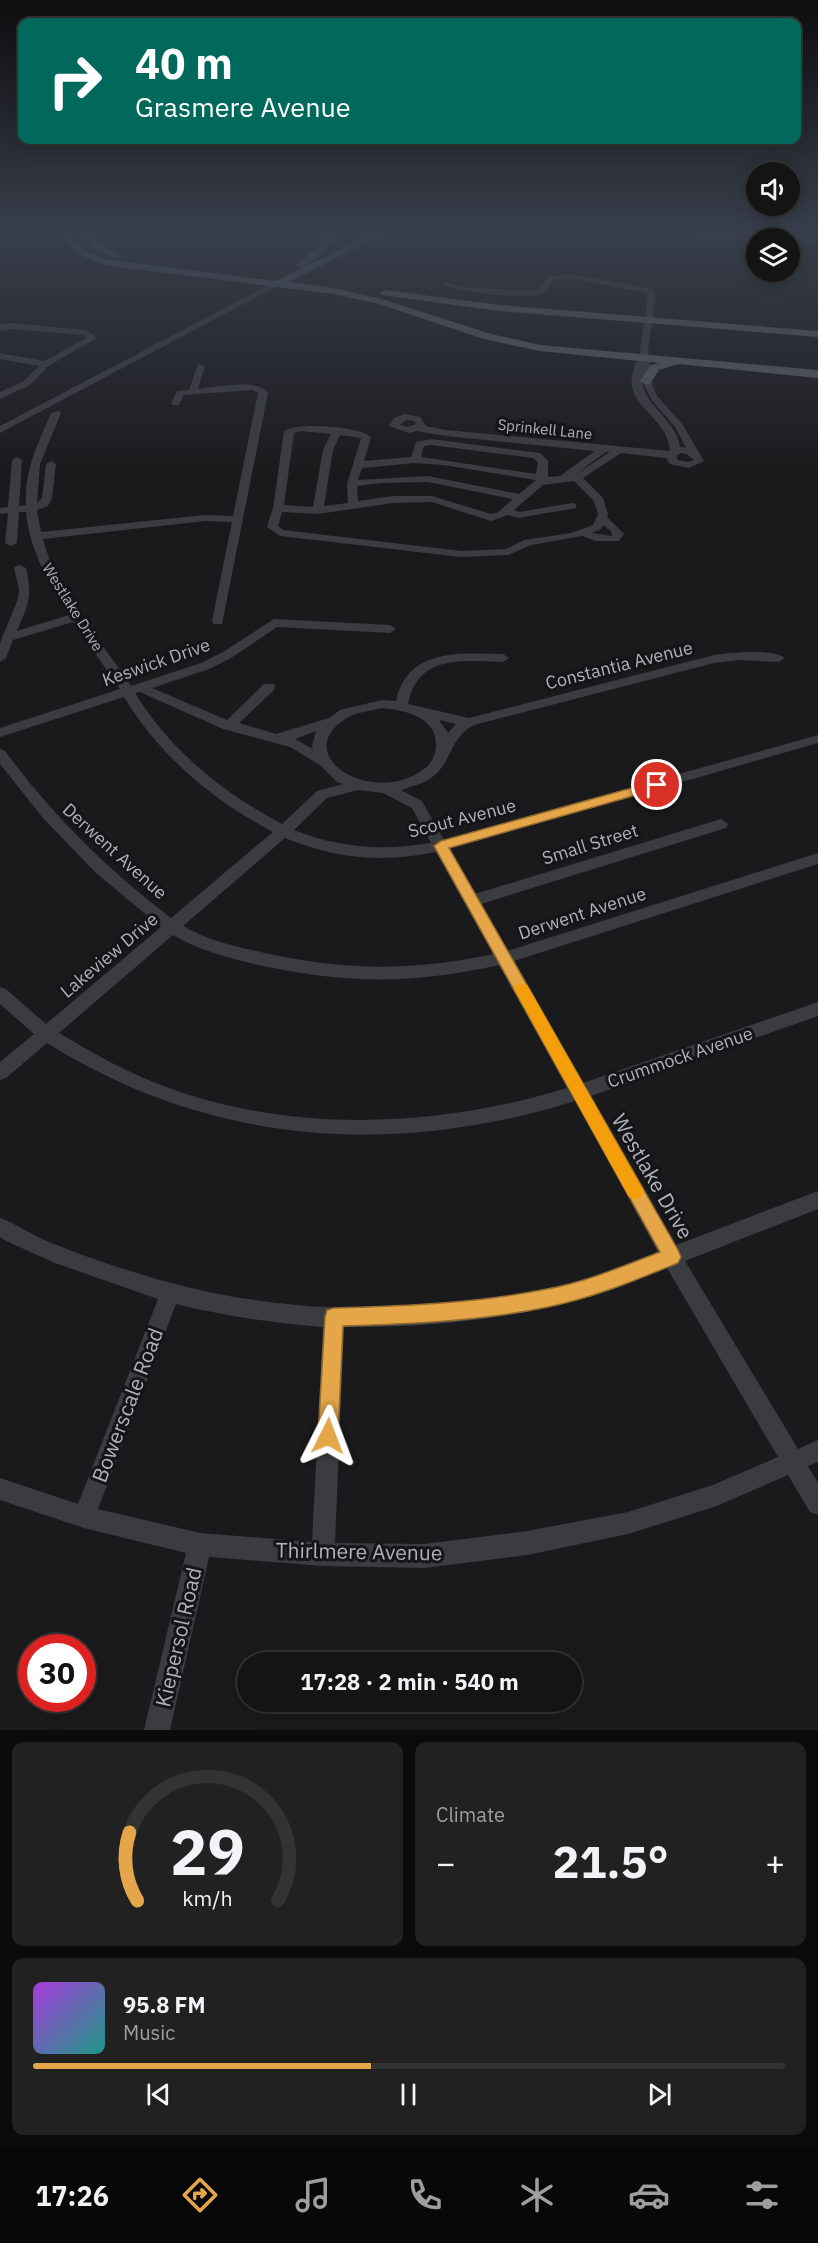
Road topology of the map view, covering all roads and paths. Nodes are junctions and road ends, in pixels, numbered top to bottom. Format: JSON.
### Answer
{"nodes":[{"id":1,"x":217,"y":313,"type":"edge"},
{"id":2,"x":220,"y":313,"type":"edge"},
{"id":3,"x":416,"y":313,"type":"edge"},
{"id":4,"x":558,"y":313,"type":"edge"},
{"id":5,"x":649,"y":313,"type":"edge"},
{"id":6,"x":648,"y":320,"type":"junction"},
{"id":7,"x":0,"y":328,"type":"edge"},
{"id":8,"x":818,"y":334,"type":"edge"},
{"id":9,"x":169,"y":340,"type":"junction"},
{"id":10,"x":600,"y":354,"type":"junction"},
{"id":11,"x":644,"y":355,"type":"junction"},
{"id":12,"x":0,"y":356,"type":"edge"},
{"id":13,"x":703,"y":363,"type":"junction"},
{"id":14,"x":45,"y":364,"type":"junction"},
{"id":15,"x":201,"y":366,"type":"dead end"},
{"id":16,"x":818,"y":374,"type":"edge"},
{"id":17,"x":641,"y":380,"type":"junction"},
{"id":18,"x":193,"y":390,"type":"junction"},
{"id":19,"x":0,"y":396,"type":"edge"},
{"id":20,"x":176,"y":403,"type":"dead end"},
{"id":21,"x":56,"y":413,"type":"dead end"},
{"id":22,"x":418,"y":428,"type":"dead end"},
{"id":23,"x":0,"y":430,"type":"edge"},
{"id":24,"x":337,"y":432,"type":"junction"},
{"id":25,"x":602,"y":450,"type":"junction"},
{"id":26,"x":618,"y":451,"type":"junction"},
{"id":27,"x":672,"y":453,"type":"junction"},
{"id":28,"x":17,"y":460,"type":"dead end"},
{"id":29,"x":415,"y":460,"type":"junction"},
{"id":30,"x":51,"y":464,"type":"dead end"},
{"id":31,"x":357,"y":465,"type":"junction"},
{"id":32,"x":576,"y":477,"type":"junction"},
{"id":33,"x":543,"y":480,"type":"junction"},
{"id":34,"x":562,"y":480,"type":"junction"},
{"id":35,"x":352,"y":484,"type":"junction"},
{"id":36,"x":519,"y":497,"type":"junction"},
{"id":37,"x":353,"y":506,"type":"junction"},
{"id":38,"x":572,"y":506,"type":"dead end"},
{"id":39,"x":32,"y":508,"type":"junction"},
{"id":40,"x":278,"y":508,"type":"junction"},
{"id":41,"x":6,"y":511,"type":"edge"},
{"id":42,"x":318,"y":511,"type":"junction"},
{"id":43,"x":507,"y":511,"type":"junction"},
{"id":44,"x":602,"y":518,"type":"junction"},
{"id":45,"x":238,"y":519,"type":"junction"},
{"id":46,"x":584,"y":533,"type":"junction"},
{"id":47,"x":35,"y":536,"type":"junction"},
{"id":48,"x":11,"y":543,"type":"dead end"},
{"id":49,"x":20,"y":568,"type":"dead end"},
{"id":50,"x":76,"y":617,"type":"junction"},
{"id":51,"x":218,"y":621,"type":"dead end"},
{"id":52,"x":390,"y":629,"type":"dead end"},
{"id":53,"x":8,"y":638,"type":"junction"},
{"id":54,"x":0,"y":658,"type":"edge"},
{"id":55,"x":503,"y":658,"type":"dead end"},
{"id":56,"x":779,"y":658,"type":"dead end"},
{"id":57,"x":269,"y":687,"type":"dead end"},
{"id":58,"x":134,"y":689,"type":"junction"},
{"id":59,"x":401,"y":706,"type":"junction"},
{"id":60,"x":418,"y":711,"type":"junction"},
{"id":61,"x":331,"y":721,"type":"junction"},
{"id":62,"x":469,"y":722,"type":"junction"},
{"id":63,"x":228,"y":726,"type":"junction"},
{"id":64,"x":0,"y":733,"type":"edge"},
{"id":65,"x":278,"y":738,"type":"junction"},
{"id":66,"x":818,"y":739,"type":"edge"},
{"id":67,"x":445,"y":746,"type":"junction"},
{"id":68,"x":0,"y":754,"type":"edge"},
{"id":69,"x":324,"y":764,"type":"junction"},
{"id":70,"x":423,"y":777,"type":"junction"},
{"id":71,"x":359,"y":785,"type":"junction"},
{"id":72,"x":386,"y":788,"type":"junction"},
{"id":73,"x":322,"y":794,"type":"junction"},
{"id":74,"x":417,"y":805,"type":"junction"},
{"id":75,"x":721,"y":824,"type":"dead end"},
{"id":76,"x":284,"y":831,"type":"junction"},
{"id":77,"x":441,"y":846,"type":"junction"},
{"id":78,"x":818,"y":858,"type":"edge"},
{"id":79,"x":470,"y":901,"type":"junction"},
{"id":80,"x":172,"y":927,"type":"junction"},
{"id":81,"x":504,"y":958,"type":"junction"},
{"id":82,"x":0,"y":994,"type":"edge"},
{"id":83,"x":818,"y":1009,"type":"edge"},
{"id":84,"x":47,"y":1033,"type":"junction"},
{"id":85,"x":0,"y":1073,"type":"edge"},
{"id":86,"x":579,"y":1093,"type":"junction"},
{"id":87,"x":818,"y":1200,"type":"edge"},
{"id":88,"x":0,"y":1227,"type":"edge"},
{"id":89,"x":672,"y":1257,"type":"junction"},
{"id":90,"x":170,"y":1293,"type":"junction"},
{"id":91,"x":334,"y":1317,"type":"junction"},
{"id":92,"x":818,"y":1451,"type":"edge"},
{"id":93,"x":794,"y":1462,"type":"junction"},
{"id":94,"x":0,"y":1489,"type":"edge"},
{"id":95,"x":818,"y":1504,"type":"edge"},
{"id":96,"x":84,"y":1517,"type":"junction"},
{"id":97,"x":200,"y":1545,"type":"junction"},
{"id":98,"x":323,"y":1554,"type":"junction"},
{"id":99,"x":157,"y":1730,"type":"edge"}],
"edges":[{"from":1,"to":9,"type":"street"},
{"from":2,"to":9,"type":"street"},
{"from":3,"to":10,"type":"main road"},
{"from":4,"to":6,"type":"main road"},
{"from":5,"to":6,"type":"street"},
{"from":6,"to":8,"type":"main road"},
{"from":6,"to":11,"type":"street"},
{"from":7,"to":14,"type":"street"},
{"from":9,"to":23,"type":"street"},
{"from":10,"to":11,"type":"main road"},
{"from":10,"to":17,"type":"main road"},
{"from":11,"to":13,"type":"main road"},
{"from":11,"to":17,"type":"street"},
{"from":12,"to":14,"type":"street"},
{"from":13,"to":16,"type":"main road"},
{"from":13,"to":17,"type":"main road"},
{"from":14,"to":19,"type":"street"},
{"from":15,"to":18,"type":"street"},
{"from":17,"to":27,"type":"street"},
{"from":17,"to":27,"type":"street","name":"Sprinkell Lane"},
{"from":18,"to":20,"type":"street"},
{"from":18,"to":45,"type":"street"},
{"from":21,"to":39,"type":"street","name":"Westlake Drive"},
{"from":22,"to":25,"type":"street","name":"Sprinkell Lane"},
{"from":24,"to":31,"type":"street"},
{"from":24,"to":40,"type":"street"},
{"from":24,"to":42,"type":"street"},
{"from":25,"to":26,"type":"street","name":"Sprinkell Lane"},
{"from":25,"to":34,"type":"street"},
{"from":26,"to":27,"type":"street","name":"Sprinkell Lane"},
{"from":26,"to":32,"type":"street"},
{"from":28,"to":41,"type":"street"},
{"from":29,"to":31,"type":"street"},
{"from":29,"to":33,"type":"street"},
{"from":29,"to":33,"type":"street"},
{"from":30,"to":39,"type":"street"},
{"from":31,"to":35,"type":"street"},
{"from":32,"to":34,"type":"street"},
{"from":32,"to":44,"type":"street"},
{"from":33,"to":34,"type":"street"},
{"from":33,"to":36,"type":"street"},
{"from":35,"to":36,"type":"street"},
{"from":35,"to":37,"type":"street"},
{"from":36,"to":43,"type":"street"},
{"from":37,"to":42,"type":"street"},
{"from":37,"to":43,"type":"street"},
{"from":38,"to":43,"type":"street"},
{"from":39,"to":41,"type":"street"},
{"from":39,"to":47,"type":"street","name":"Westlake Drive"},
{"from":40,"to":42,"type":"street"},
{"from":40,"to":46,"type":"street"},
{"from":41,"to":48,"type":"street"},
{"from":44,"to":46,"type":"street"},
{"from":44,"to":46,"type":"street"},
{"from":45,"to":47,"type":"street"},
{"from":45,"to":51,"type":"street"},
{"from":47,"to":50,"type":"street","name":"Westlake Drive"},
{"from":49,"to":53,"type":"street"},
{"from":50,"to":53,"type":"street"},
{"from":50,"to":58,"type":"street","name":"Westlake Drive"},
{"from":52,"to":58,"type":"street","name":"Keswick Drive"},
{"from":53,"to":54,"type":"street"},
{"from":55,"to":59,"type":"street"},
{"from":56,"to":62,"type":"street","name":"Constantia Avenue"},
{"from":57,"to":63,"type":"street"},
{"from":58,"to":63,"type":"street"},
{"from":58,"to":64,"type":"street","name":"Keswick Drive"},
{"from":58,"to":76,"type":"street","name":"Scout Avenue"},
{"from":59,"to":60,"type":"street"},
{"from":59,"to":61,"type":"street"},
{"from":60,"to":62,"type":"street","name":"Constantia Avenue"},
{"from":60,"to":67,"type":"street"},
{"from":61,"to":65,"type":"street"},
{"from":61,"to":69,"type":"street"},
{"from":62,"to":67,"type":"street","name":"Constantia Avenue"},
{"from":63,"to":65,"type":"street"},
{"from":65,"to":69,"type":"street"},
{"from":66,"to":77,"type":"street","name":"Scout Avenue"},
{"from":67,"to":70,"type":"street"},
{"from":68,"to":80,"type":"street","name":"Derwent Avenue"},
{"from":69,"to":71,"type":"street"},
{"from":69,"to":73,"type":"street"},
{"from":70,"to":72,"type":"street"},
{"from":70,"to":74,"type":"street"},
{"from":71,"to":72,"type":"street"},
{"from":71,"to":73,"type":"street"},
{"from":72,"to":74,"type":"street"},
{"from":73,"to":76,"type":"street","name":"Lakeview Drive"},
{"from":74,"to":77,"type":"street","name":"Westlake Drive"},
{"from":75,"to":79,"type":"street","name":"Small Street"},
{"from":76,"to":77,"type":"street","name":"Scout Avenue"},
{"from":76,"to":80,"type":"street","name":"Lakeview Drive"},
{"from":77,"to":79,"type":"street","name":"Westlake Drive"},
{"from":78,"to":81,"type":"street","name":"Derwent Avenue"},
{"from":79,"to":81,"type":"street","name":"Westlake Drive"},
{"from":80,"to":81,"type":"street","name":"Derwent Avenue"},
{"from":80,"to":84,"type":"street","name":"Lakeview Drive"},
{"from":81,"to":86,"type":"street","name":"Westlake Drive"},
{"from":82,"to":84,"type":"street","name":"Crummock Avenue"},
{"from":83,"to":86,"type":"street","name":"Crummock Avenue"},
{"from":84,"to":85,"type":"street","name":"Lakeview Drive"},
{"from":84,"to":86,"type":"street","name":"Crummock Avenue"},
{"from":86,"to":89,"type":"street","name":"Westlake Drive"},
{"from":87,"to":89,"type":"street"},
{"from":88,"to":90,"type":"street"},
{"from":89,"to":91,"type":"street"},
{"from":89,"to":93,"type":"street","name":"Westlake Drive"},
{"from":90,"to":91,"type":"street"},
{"from":90,"to":96,"type":"street","name":"Bowerscale Road"},
{"from":91,"to":98,"type":"street"},
{"from":92,"to":93,"type":"street","name":"Thirlmere Avenue"},
{"from":93,"to":95,"type":"street","name":"Westlake Drive"},
{"from":93,"to":98,"type":"street","name":"Thirlmere Avenue"},
{"from":94,"to":96,"type":"street","name":"Thirlmere Avenue"},
{"from":96,"to":97,"type":"street","name":"Thirlmere Avenue"},
{"from":97,"to":98,"type":"street","name":"Thirlmere Avenue"},
{"from":97,"to":99,"type":"street","name":"Kiepersol Road"}]}
